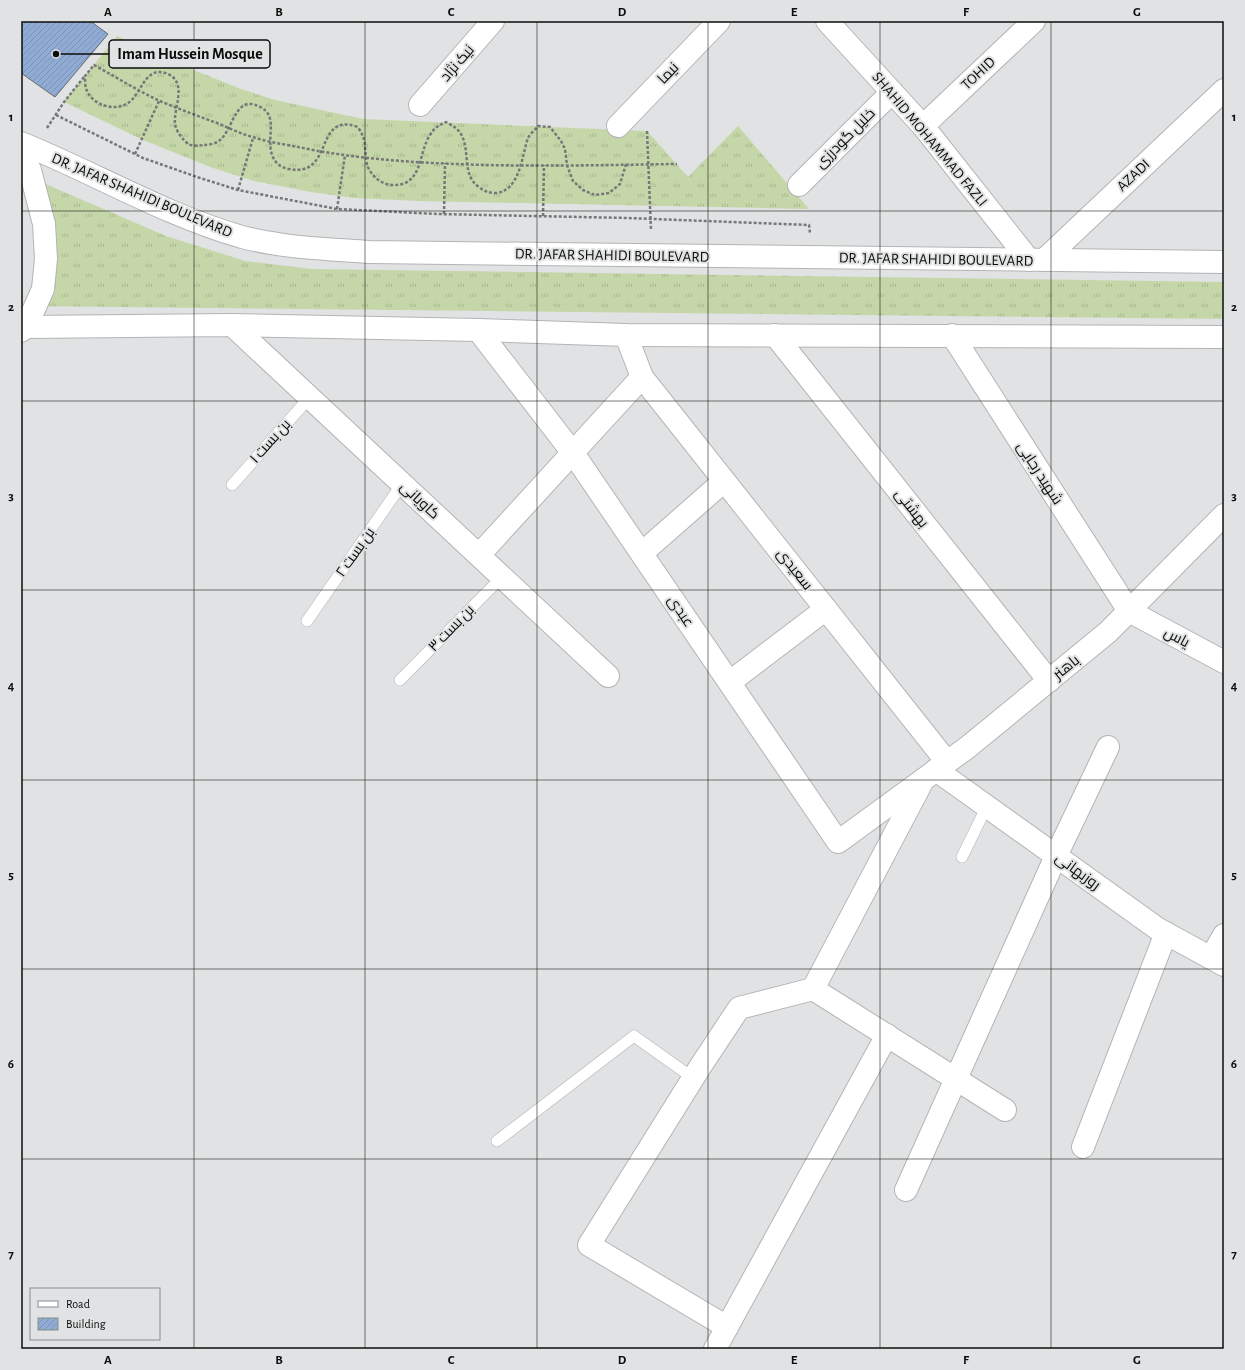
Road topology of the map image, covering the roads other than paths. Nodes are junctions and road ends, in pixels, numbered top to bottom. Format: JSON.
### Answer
{"nodes":[{"id":1,"x":493,"y":21,"type":"edge"},
{"id":2,"x":719,"y":21,"type":"edge"},
{"id":3,"x":827,"y":21,"type":"edge"},
{"id":4,"x":1034,"y":21,"type":"edge"},
{"id":5,"x":1224,"y":90,"type":"edge"},
{"id":6,"x":892,"y":92,"type":"junction"},
{"id":7,"x":420,"y":105,"type":"dead end"},
{"id":8,"x":618,"y":126,"type":"dead end"},
{"id":9,"x":923,"y":126,"type":"junction"},
{"id":10,"x":25,"y":148,"type":"edge"},
{"id":11,"x":798,"y":185,"type":"dead end"},
{"id":12,"x":1036,"y":260,"type":"junction"},
{"id":13,"x":1224,"y":262,"type":"edge"},
{"id":14,"x":232,"y":325,"type":"junction"},
{"id":15,"x":23,"y":329,"type":"edge"},
{"id":16,"x":478,"y":330,"type":"junction"},
{"id":17,"x":626,"y":335,"type":"junction"},
{"id":18,"x":775,"y":335,"type":"junction"},
{"id":19,"x":952,"y":335,"type":"junction"},
{"id":20,"x":1224,"y":337,"type":"edge"},
{"id":21,"x":642,"y":377,"type":"junction"},
{"id":22,"x":309,"y":398,"type":"junction"},
{"id":23,"x":573,"y":453,"type":"junction"},
{"id":24,"x":724,"y":481,"type":"junction"},
{"id":25,"x":402,"y":484,"type":"junction"},
{"id":26,"x":232,"y":485,"type":"dead end"},
{"id":27,"x":1224,"y":515,"type":"edge"},
{"id":28,"x":642,"y":553,"type":"junction"},
{"id":29,"x":479,"y":556,"type":"junction"},
{"id":30,"x":502,"y":576,"type":"junction"},
{"id":31,"x":826,"y":609,"type":"junction"},
{"id":32,"x":1129,"y":611,"type":"junction"},
{"id":33,"x":307,"y":620,"type":"dead end"},
{"id":34,"x":1224,"y":662,"type":"edge"},
{"id":35,"x":608,"y":676,"type":"dead end"},
{"id":36,"x":400,"y":680,"type":"dead end"},
{"id":37,"x":1049,"y":681,"type":"junction"},
{"id":38,"x":730,"y":682,"type":"junction"},
{"id":39,"x":1108,"y":747,"type":"dead end"},
{"id":40,"x":936,"y":771,"type":"junction"},
{"id":41,"x":892,"y":802,"type":"joint"},
{"id":42,"x":987,"y":806,"type":"junction"},
{"id":43,"x":1056,"y":856,"type":"junction"},
{"id":44,"x":962,"y":857,"type":"dead end"},
{"id":45,"x":1166,"y":933,"type":"junction"},
{"id":46,"x":1224,"y":935,"type":"edge"},
{"id":47,"x":1218,"y":961,"type":"edge"},
{"id":48,"x":813,"y":989,"type":"junction"},
{"id":49,"x":886,"y":1035,"type":"junction"},
{"id":50,"x":693,"y":1078,"type":"junction"},
{"id":51,"x":956,"y":1079,"type":"junction"},
{"id":52,"x":1005,"y":1110,"type":"dead end"},
{"id":53,"x":497,"y":1141,"type":"dead end"},
{"id":54,"x":1082,"y":1147,"type":"dead end"},
{"id":55,"x":906,"y":1190,"type":"dead end"},
{"id":56,"x":727,"y":1327,"type":"junction"},
{"id":57,"x":715,"y":1349,"type":"edge"}],
"edges":[{"from":1,"to":7,"type":"street","name":"نیک نژاد"},
{"from":2,"to":8,"type":"street","name":"نیما"},
{"from":3,"to":6,"type":"street","name":"SHAHID MOHAMMAD FAZLI"},
{"from":4,"to":9,"type":"street","name":"TOHID"},
{"from":5,"to":12,"type":"street","name":"AZADI"},
{"from":6,"to":9,"type":"street","name":"SHAHID MOHAMMAD FAZLI"},
{"from":6,"to":11,"type":"street","name":"خلیل گودرزی"},
{"from":9,"to":12,"type":"street","name":"SHAHID MOHAMMAD FAZLI"},
{"from":10,"to":12,"type":"street","name":"DR. JAFAR SHAHIDI BOULEVARD"},
{"from":10,"to":15,"type":"street"},
{"from":12,"to":13,"type":"street","name":"DR. JAFAR SHAHIDI BOULEVARD"},
{"from":14,"to":15,"type":"street"},
{"from":14,"to":16,"type":"street"},
{"from":14,"to":22,"type":"street","name":"کاویانی"},
{"from":16,"to":17,"type":"street"},
{"from":16,"to":23,"type":"street","name":"عبدی"},
{"from":17,"to":18,"type":"street"},
{"from":17,"to":21,"type":"street","name":"سعیدی"},
{"from":18,"to":19,"type":"street"},
{"from":18,"to":37,"type":"street","name":"بهشتی"},
{"from":19,"to":20,"type":"street"},
{"from":19,"to":32,"type":"street","name":"شهید رجایی"},
{"from":21,"to":23,"type":"street"},
{"from":21,"to":24,"type":"street","name":"سعیدی"},
{"from":22,"to":25,"type":"street","name":"کاویانی"},
{"from":22,"to":26,"type":"lane","name":"بن بست ۱"},
{"from":23,"to":28,"type":"street","name":"عبدی"},
{"from":23,"to":29,"type":"street"},
{"from":24,"to":28,"type":"street"},
{"from":24,"to":31,"type":"street","name":"سعیدی"},
{"from":25,"to":29,"type":"street","name":"کاویانی"},
{"from":25,"to":33,"type":"lane","name":"بن بست ۲"},
{"from":27,"to":32,"type":"street","name":"باهنر"},
{"from":28,"to":38,"type":"street","name":"عبدی"},
{"from":29,"to":30,"type":"street","name":"کاویانی"},
{"from":30,"to":35,"type":"street","name":"کاویانی"},
{"from":30,"to":36,"type":"lane","name":"بن بست ۳"},
{"from":31,"to":38,"type":"street"},
{"from":31,"to":40,"type":"street","name":"سعیدی"},
{"from":32,"to":34,"type":"street","name":"یاس"},
{"from":32,"to":37,"type":"street","name":"باهنر"},
{"from":37,"to":40,"type":"street","name":"باهنر"},
{"from":38,"to":41,"type":"street","name":"عبدی"},
{"from":39,"to":43,"type":"street"},
{"from":40,"to":41,"type":"street","name":"باهنر"},
{"from":40,"to":42,"type":"street","name":"روزبهانی"},
{"from":40,"to":48,"type":"street"},
{"from":42,"to":43,"type":"street","name":"روزبهانی"},
{"from":42,"to":44,"type":"lane"},
{"from":43,"to":45,"type":"street","name":"روزبهانی"},
{"from":43,"to":51,"type":"street"},
{"from":45,"to":47,"type":"street","name":"روزبهانی"},
{"from":45,"to":54,"type":"street"},
{"from":46,"to":47,"type":"street"},
{"from":48,"to":49,"type":"street"},
{"from":48,"to":50,"type":"street"},
{"from":49,"to":51,"type":"street"},
{"from":49,"to":56,"type":"street"},
{"from":50,"to":53,"type":"lane"},
{"from":50,"to":56,"type":"street"},
{"from":51,"to":52,"type":"street"},
{"from":51,"to":55,"type":"street"},
{"from":56,"to":57,"type":"street"}]}
